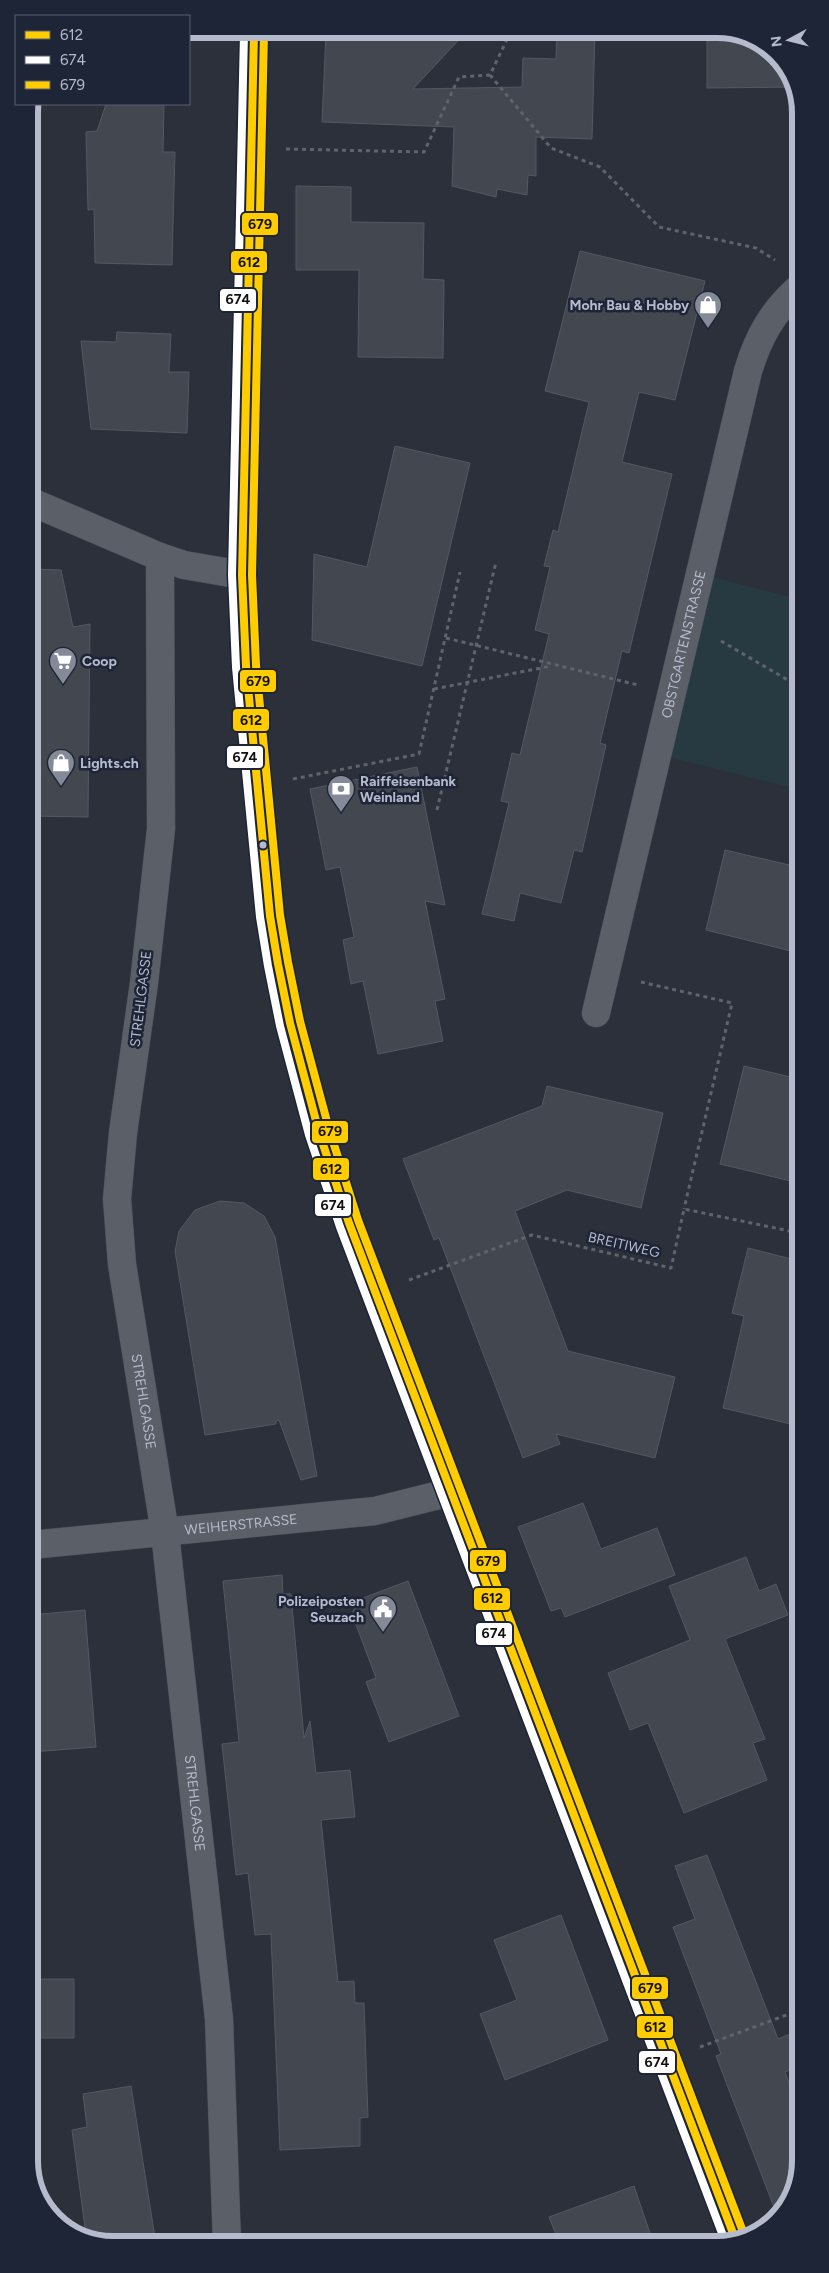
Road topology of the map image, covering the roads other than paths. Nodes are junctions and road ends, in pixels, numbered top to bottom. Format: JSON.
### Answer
{"nodes":[{"id":1,"x":254,"y":38,"type":"edge"},
{"id":2,"x":792,"y":295,"type":"edge"},
{"id":3,"x":38,"y":504,"type":"edge"},
{"id":4,"x":160,"y":557,"type":"junction"},
{"id":5,"x":242,"y":575,"type":"junction"},
{"id":6,"x":596,"y":1013,"type":"dead end"},
{"id":7,"x":450,"y":1492,"type":"junction"},
{"id":8,"x":165,"y":1532,"type":"junction"},
{"id":9,"x":38,"y":1544,"type":"edge"},
{"id":10,"x":733,"y":2234,"type":"edge"},
{"id":11,"x":227,"y":2235,"type":"edge"}],
"edges":[{"from":1,"to":5,"type":"main road"},
{"from":2,"to":6,"type":"street","name":"OBSTGARTENSTRASSE"},
{"from":3,"to":4,"type":"street"},
{"from":4,"to":5,"type":"street"},
{"from":4,"to":8,"type":"street","name":"STREHLGASSE"},
{"from":5,"to":7,"type":"main road"},
{"from":7,"to":8,"type":"street","name":"WEIHERSTRASSE"},
{"from":7,"to":10,"type":"main road"},
{"from":8,"to":9,"type":"street","name":"WEIHERSTRASSE"},
{"from":8,"to":11,"type":"street","name":"STREHLGASSE"}]}
